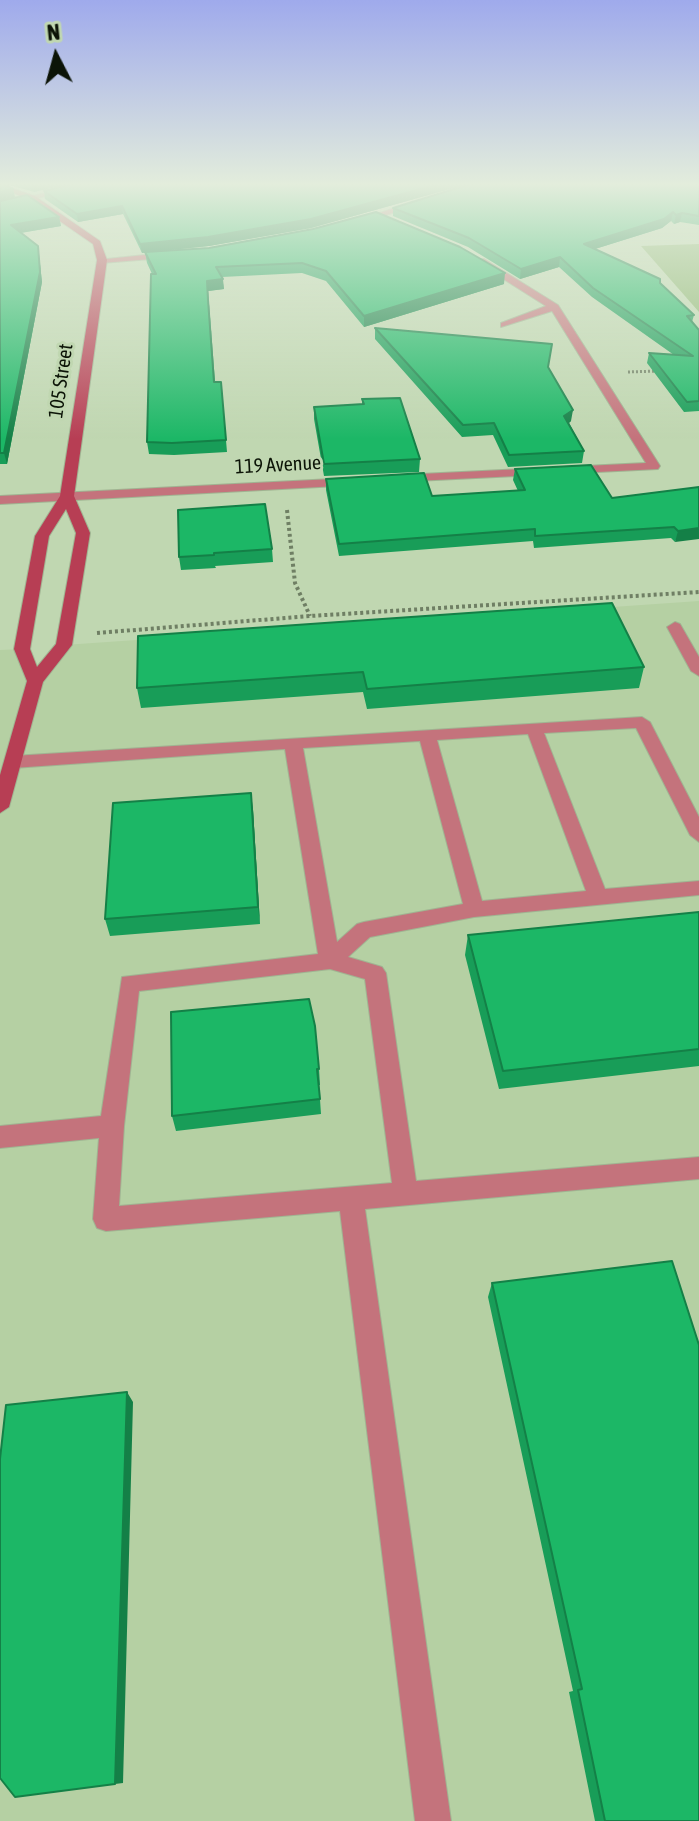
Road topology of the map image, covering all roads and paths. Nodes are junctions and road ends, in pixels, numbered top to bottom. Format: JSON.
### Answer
{"nodes":[{"id":1,"x":101,"y":269,"type":"edge"},
{"id":2,"x":493,"y":269,"type":"edge"},
{"id":3,"x":554,"y":307,"type":"junction"},
{"id":4,"x":505,"y":325,"type":"dead end"},
{"id":5,"x":669,"y":370,"type":"edge"},
{"id":6,"x":595,"y":374,"type":"junction"},
{"id":7,"x":384,"y":480,"type":"edge"},
{"id":8,"x":368,"y":481,"type":"edge"},
{"id":9,"x":67,"y":496,"type":"junction"},
{"id":10,"x":285,"y":497,"type":"dead end"},
{"id":11,"x":0,"y":500,"type":"edge"},
{"id":12,"x":699,"y":592,"type":"edge"},
{"id":13,"x":310,"y":616,"type":"junction"},
{"id":14,"x":675,"y":627,"type":"dead end"},
{"id":15,"x":90,"y":634,"type":"dead end"},
{"id":16,"x":699,"y":671,"type":"edge"},
{"id":17,"x":35,"y":681,"type":"junction"},
{"id":18,"x":534,"y":729,"type":"junction"},
{"id":19,"x":427,"y":735,"type":"junction"},
{"id":20,"x":293,"y":743,"type":"junction"},
{"id":21,"x":13,"y":762,"type":"junction"},
{"id":22,"x":0,"y":807,"type":"edge"},
{"id":23,"x":699,"y":835,"type":"edge"},
{"id":24,"x":699,"y":888,"type":"edge"},
{"id":25,"x":598,"y":897,"type":"junction"},
{"id":26,"x":474,"y":909,"type":"junction"},
{"id":27,"x":330,"y":961,"type":"junction"},
{"id":28,"x":112,"y":1126,"type":"junction"},
{"id":29,"x":0,"y":1137,"type":"edge"},
{"id":30,"x":699,"y":1168,"type":"edge"},
{"id":31,"x":406,"y":1194,"type":"junction"},
{"id":32,"x":351,"y":1200,"type":"junction"},
{"id":33,"x":433,"y":1821,"type":"edge"}],
"edges":[{"from":1,"to":9,"type":"street","name":"105 Street"},
{"from":2,"to":3,"type":"street"},
{"from":3,"to":4,"type":"street"},
{"from":3,"to":6,"type":"street"},
{"from":5,"to":6,"type":"path"},
{"from":6,"to":7,"type":"street"},
{"from":8,"to":9,"type":"street","name":"119 Avenue"},
{"from":9,"to":11,"type":"street","name":"119 Avenue"},
{"from":9,"to":17,"type":"street","name":"105 Street"},
{"from":9,"to":17,"type":"street"},
{"from":10,"to":13,"type":"path"},
{"from":12,"to":13,"type":"path"},
{"from":13,"to":15,"type":"path"},
{"from":14,"to":16,"type":"street"},
{"from":17,"to":21,"type":"street"},
{"from":18,"to":19,"type":"street"},
{"from":18,"to":23,"type":"street"},
{"from":18,"to":25,"type":"street"},
{"from":19,"to":20,"type":"street"},
{"from":19,"to":26,"type":"street"},
{"from":20,"to":21,"type":"street"},
{"from":20,"to":27,"type":"street"},
{"from":21,"to":22,"type":"street"},
{"from":24,"to":25,"type":"street"},
{"from":25,"to":26,"type":"street"},
{"from":26,"to":27,"type":"street"},
{"from":27,"to":28,"type":"street"},
{"from":27,"to":31,"type":"street"},
{"from":28,"to":29,"type":"street"},
{"from":28,"to":32,"type":"street"},
{"from":30,"to":31,"type":"street"},
{"from":31,"to":32,"type":"street"},
{"from":32,"to":33,"type":"street"}]}
